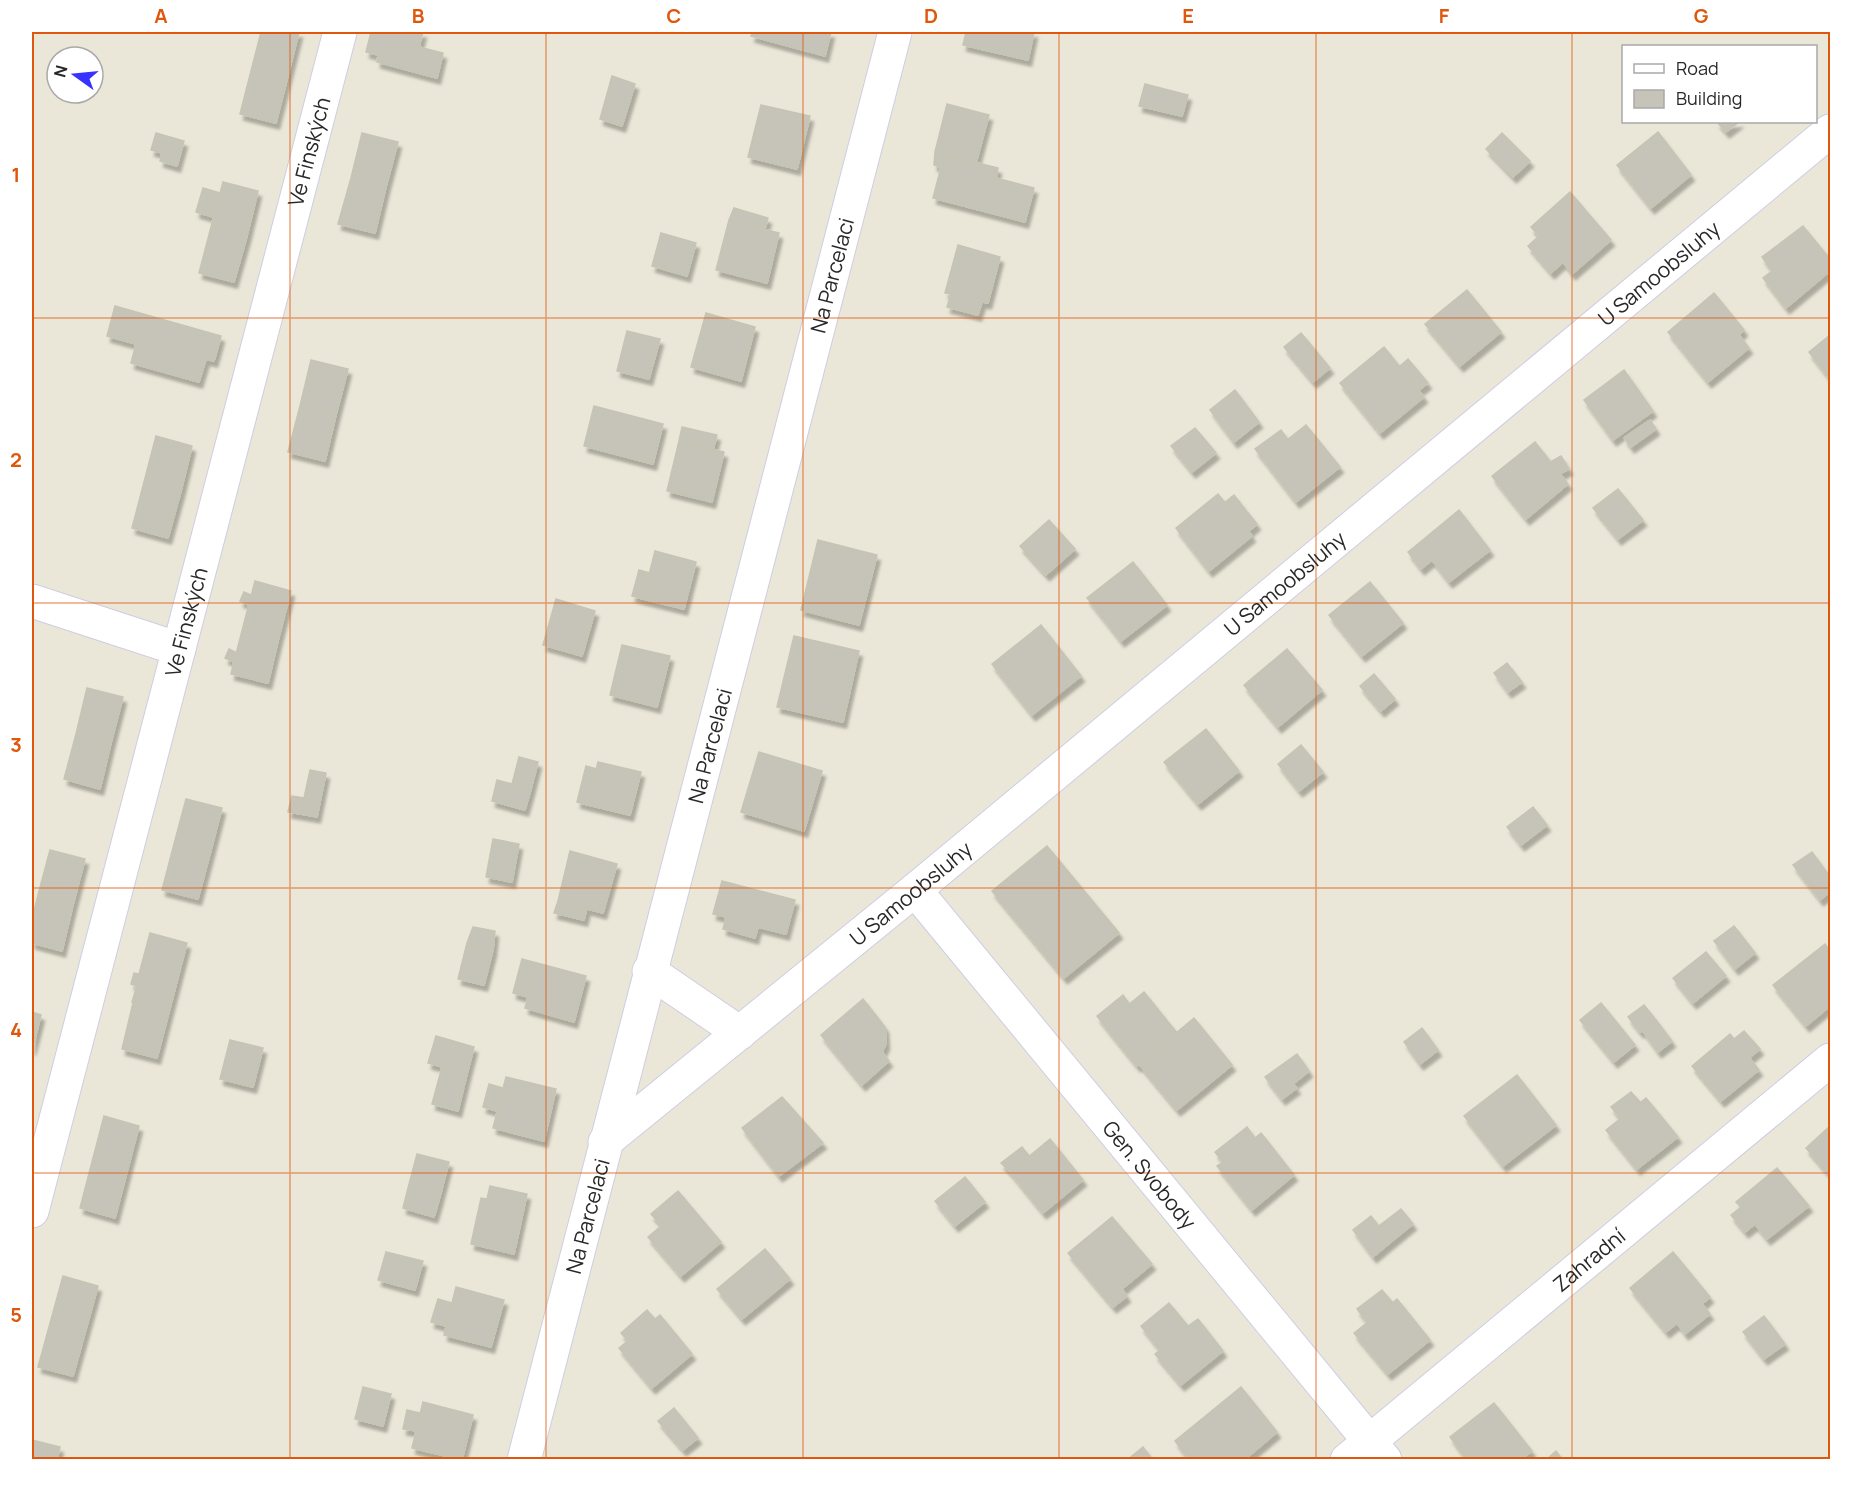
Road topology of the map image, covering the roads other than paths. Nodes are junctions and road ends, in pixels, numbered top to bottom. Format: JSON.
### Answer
{"nodes":[{"id":1,"x":340,"y":32,"type":"edge"},
{"id":2,"x":895,"y":32,"type":"edge"},
{"id":3,"x":1830,"y":131,"type":"edge"},
{"id":4,"x":32,"y":601,"type":"edge"},
{"id":5,"x":180,"y":649,"type":"junction"},
{"id":6,"x":915,"y":890,"type":"junction"},
{"id":7,"x":649,"y":971,"type":"junction"},
{"id":8,"x":740,"y":1033,"type":"junction"},
{"id":9,"x":1830,"y":1060,"type":"edge"},
{"id":10,"x":605,"y":1142,"type":"junction"},
{"id":11,"x":32,"y":1211,"type":"edge"},
{"id":12,"x":1367,"y":1453,"type":"edge"},
{"id":13,"x":524,"y":1460,"type":"edge"}],
"edges":[{"from":1,"to":5,"type":"street","name":"Ve Finských"},
{"from":2,"to":7,"type":"street","name":"Na Parcelaci"},
{"from":3,"to":6,"type":"street","name":"U Samoobsluhy"},
{"from":4,"to":5,"type":"street"},
{"from":5,"to":11,"type":"street","name":"Ve Finských"},
{"from":6,"to":8,"type":"street","name":"U Samoobsluhy"},
{"from":6,"to":12,"type":"street","name":"Gen. Svobody"},
{"from":7,"to":8,"type":"street"},
{"from":7,"to":10,"type":"street","name":"Na Parcelaci"},
{"from":8,"to":10,"type":"street","name":"U Samoobsluhy"},
{"from":9,"to":12,"type":"street","name":"Zahradní"},
{"from":10,"to":13,"type":"street","name":"Na Parcelaci"}]}
